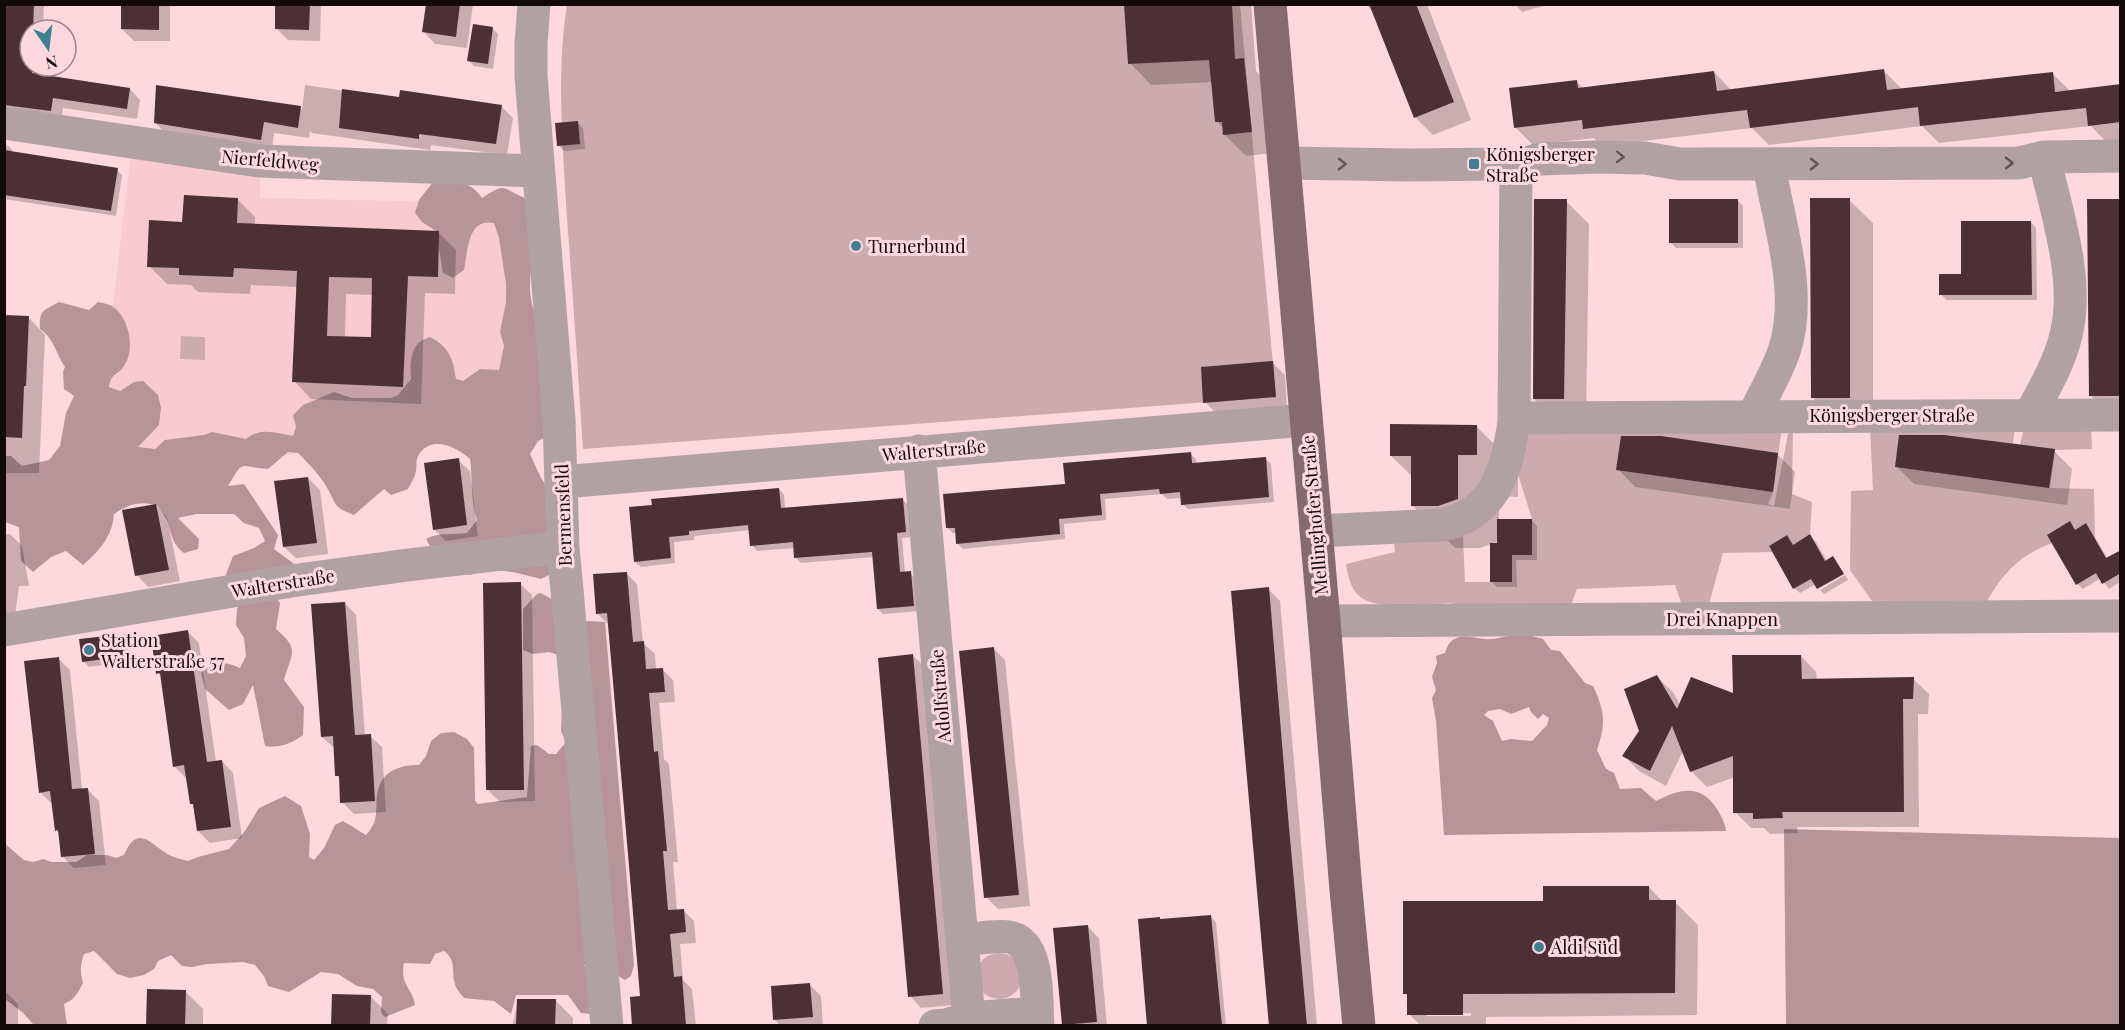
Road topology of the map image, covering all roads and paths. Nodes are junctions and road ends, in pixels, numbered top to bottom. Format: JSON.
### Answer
{"nodes":[{"id":1,"x":534,"y":4,"type":"edge"},
{"id":2,"x":1270,"y":4,"type":"edge"},
{"id":3,"x":4,"y":123,"type":"edge"},
{"id":4,"x":2121,"y":156,"type":"edge"},
{"id":5,"x":2044,"y":157,"type":"junction"},
{"id":6,"x":1284,"y":163,"type":"junction"},
{"id":7,"x":1768,"y":164,"type":"junction"},
{"id":8,"x":1516,"y":166,"type":"junction"},
{"id":9,"x":538,"y":171,"type":"junction"},
{"id":10,"x":2031,"y":415,"type":"junction"},
{"id":11,"x":2121,"y":415,"type":"edge"},
{"id":12,"x":1754,"y":416,"type":"junction"},
{"id":13,"x":1514,"y":418,"type":"junction"},
{"id":14,"x":1306,"y":420,"type":"junction"},
{"id":15,"x":919,"y":451,"type":"junction"},
{"id":16,"x":562,"y":482,"type":"junction"},
{"id":17,"x":1316,"y":531,"type":"junction"},
{"id":18,"x":563,"y":547,"type":"junction"},
{"id":19,"x":2121,"y":616,"type":"edge"},
{"id":20,"x":1324,"y":621,"type":"junction"},
{"id":21,"x":4,"y":630,"type":"edge"},
{"id":22,"x":962,"y":940,"type":"junction"},
{"id":23,"x":969,"y":1018,"type":"junction"},
{"id":24,"x":1038,"y":1019,"type":"edge"},
{"id":25,"x":607,"y":1026,"type":"edge"},
{"id":26,"x":934,"y":1026,"type":"edge"},
{"id":27,"x":1359,"y":1026,"type":"edge"}],
"edges":[{"from":1,"to":9,"type":"street","name":"Bermensfeld"},
{"from":2,"to":6,"type":"main road","name":"Mellinghofer Straße"},
{"from":3,"to":9,"type":"street","name":"Nierfeldweg"},
{"from":4,"to":5,"type":"street"},
{"from":7,"to":5,"type":"street","one_way":true},
{"from":5,"to":10,"type":"street"},
{"from":6,"to":8,"type":"street","one_way":true},
{"from":6,"to":14,"type":"main road","name":"Mellinghofer Straße"},
{"from":8,"to":7,"type":"street","one_way":true},
{"from":7,"to":12,"type":"street"},
{"from":8,"to":13,"type":"street"},
{"from":9,"to":16,"type":"street","name":"Bermensfeld"},
{"from":10,"to":11,"type":"street","name":"Königsberger Straße"},
{"from":10,"to":12,"type":"street","name":"Königsberger Straße"},
{"from":12,"to":13,"type":"street","name":"Königsberger Straße"},
{"from":13,"to":17,"type":"street"},
{"from":14,"to":15,"type":"street","name":"Walterstraße"},
{"from":14,"to":17,"type":"main road","name":"Mellinghofer Straße"},
{"from":15,"to":16,"type":"street","name":"Walterstraße"},
{"from":15,"to":22,"type":"street","name":"Adolfstraße"},
{"from":16,"to":18,"type":"street","name":"Bermensfeld"},
{"from":17,"to":20,"type":"main road","name":"Mellinghofer Straße"},
{"from":18,"to":21,"type":"street","name":"Walterstraße"},
{"from":18,"to":25,"type":"street","name":"Bermensfeld"},
{"from":19,"to":20,"type":"street","name":"Drei Knappen"},
{"from":20,"to":27,"type":"main road","name":"Mellinghofer Straße"},
{"from":22,"to":23,"type":"street","name":"Adolfstraße"},
{"from":22,"to":24,"type":"street"},
{"from":23,"to":24,"type":"street"},
{"from":23,"to":26,"type":"street"}]}
